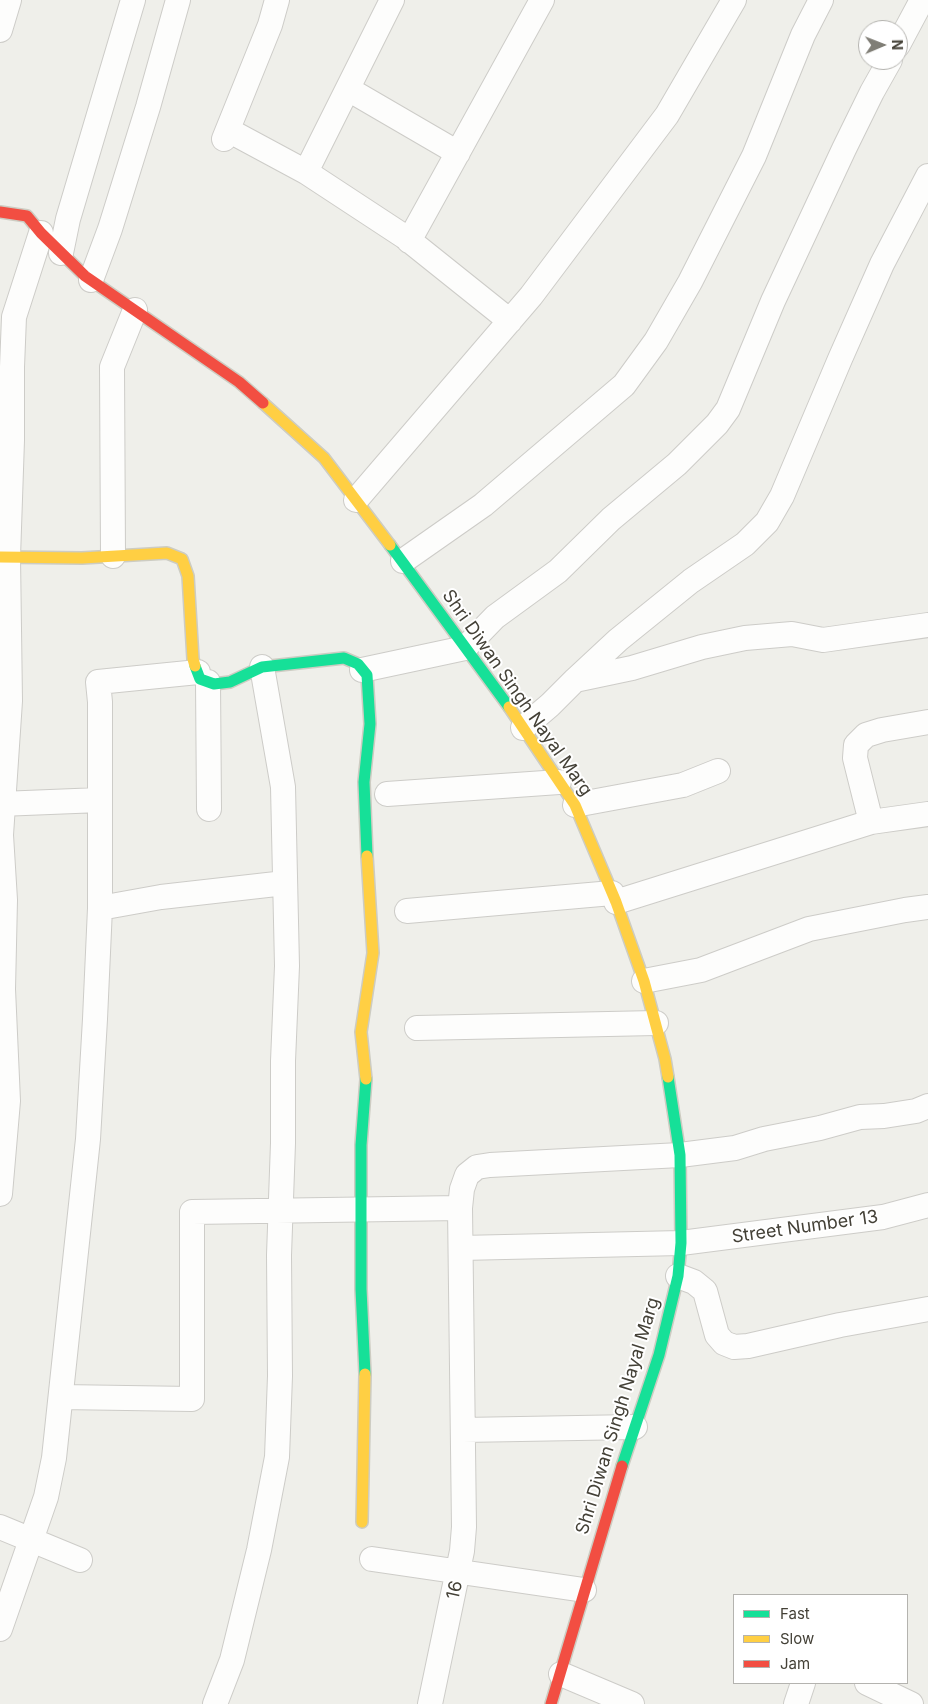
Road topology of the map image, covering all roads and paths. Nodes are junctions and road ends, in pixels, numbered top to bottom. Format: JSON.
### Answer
{"nodes":[{"id":1,"x":9,"y":0,"type":"edge"},
{"id":2,"x":134,"y":0,"type":"edge"},
{"id":3,"x":178,"y":0,"type":"edge"},
{"id":4,"x":277,"y":0,"type":"edge"},
{"id":5,"x":392,"y":0,"type":"edge"},
{"id":6,"x":542,"y":0,"type":"edge"},
{"id":7,"x":734,"y":0,"type":"edge"},
{"id":8,"x":821,"y":0,"type":"edge"},
{"id":9,"x":922,"y":0,"type":"edge"},
{"id":10,"x":908,"y":26,"type":"edge"},
{"id":11,"x":0,"y":30,"type":"edge"},
{"id":12,"x":885,"y":70,"type":"edge"},
{"id":13,"x":348,"y":89,"type":"junction"},
{"id":14,"x":458,"y":153,"type":"junction"},
{"id":15,"x":306,"y":172,"type":"junction"},
{"id":16,"x":928,"y":176,"type":"edge"},
{"id":17,"x":0,"y":212,"type":"edge"},
{"id":18,"x":40,"y":233,"type":"junction"},
{"id":19,"x":409,"y":241,"type":"junction"},
{"id":20,"x":61,"y":253,"type":"junction"},
{"id":21,"x":91,"y":280,"type":"junction"},
{"id":22,"x":135,"y":310,"type":"junction"},
{"id":23,"x":510,"y":321,"type":"junction"},
{"id":24,"x":6,"y":413,"type":"edge"},
{"id":25,"x":356,"y":500,"type":"junction"},
{"id":26,"x":112,"y":556,"type":"junction"},
{"id":27,"x":4,"y":557,"type":"edge"},
{"id":28,"x":403,"y":561,"type":"junction"},
{"id":29,"x":928,"y":625,"type":"edge"},
{"id":30,"x":465,"y":648,"type":"junction"},
{"id":31,"x":262,"y":667,"type":"junction"},
{"id":32,"x":362,"y":670,"type":"junction"},
{"id":33,"x":203,"y":677,"type":"junction"},
{"id":34,"x":574,"y":680,"type":"junction"},
{"id":35,"x":928,"y":722,"type":"edge"},
{"id":36,"x":523,"y":728,"type":"junction"},
{"id":37,"x":718,"y":771,"type":"dead end"},
{"id":38,"x":560,"y":782,"type":"junction"},
{"id":39,"x":387,"y":794,"type":"dead end"},
{"id":40,"x":100,"y":800,"type":"junction"},
{"id":41,"x":2,"y":804,"type":"edge"},
{"id":42,"x":575,"y":806,"type":"junction"},
{"id":43,"x":210,"y":809,"type":"dead end"},
{"id":44,"x":928,"y":814,"type":"edge"},
{"id":45,"x":871,"y":822,"type":"junction"},
{"id":46,"x":285,"y":883,"type":"junction"},
{"id":47,"x":614,"y":898,"type":"junction"},
{"id":48,"x":928,"y":907,"type":"edge"},
{"id":49,"x":100,"y":908,"type":"junction"},
{"id":50,"x":407,"y":911,"type":"dead end"},
{"id":51,"x":644,"y":981,"type":"junction"},
{"id":52,"x":656,"y":1023,"type":"junction"},
{"id":53,"x":418,"y":1028,"type":"dead end"},
{"id":54,"x":928,"y":1106,"type":"edge"},
{"id":55,"x":680,"y":1155,"type":"junction"},
{"id":56,"x":0,"y":1194,"type":"edge"},
{"id":57,"x":928,"y":1205,"type":"edge"},
{"id":58,"x":460,"y":1208,"type":"junction"},
{"id":59,"x":361,"y":1209,"type":"junction"},
{"id":60,"x":280,"y":1211,"type":"junction"},
{"id":61,"x":681,"y":1243,"type":"junction"},
{"id":62,"x":461,"y":1248,"type":"junction"},
{"id":63,"x":678,"y":1276,"type":"junction"},
{"id":64,"x":928,"y":1309,"type":"edge"},
{"id":65,"x":61,"y":1397,"type":"junction"},
{"id":66,"x":635,"y":1427,"type":"junction"},
{"id":67,"x":463,"y":1430,"type":"junction"},
{"id":68,"x":362,"y":1522,"type":"dead end"},
{"id":69,"x":0,"y":1527,"type":"edge"},
{"id":70,"x":32,"y":1539,"type":"junction"},
{"id":71,"x":372,"y":1558,"type":"dead end"},
{"id":72,"x":80,"y":1560,"type":"dead end"},
{"id":73,"x":459,"y":1571,"type":"junction"},
{"id":74,"x":584,"y":1590,"type":"junction"},
{"id":75,"x":0,"y":1629,"type":"edge"},
{"id":76,"x":560,"y":1674,"type":"junction"},
{"id":77,"x":803,"y":1684,"type":"edge"},
{"id":78,"x":869,"y":1684,"type":"edge"},
{"id":79,"x":215,"y":1704,"type":"edge"},
{"id":80,"x":430,"y":1704,"type":"edge"},
{"id":81,"x":551,"y":1704,"type":"edge"},
{"id":82,"x":632,"y":1704,"type":"edge"},
{"id":83,"x":796,"y":1704,"type":"edge"},
{"id":84,"x":911,"y":1704,"type":"edge"}],
"edges":[{"from":1,"to":11,"type":"street"},
{"from":2,"to":20,"type":"street"},
{"from":3,"to":21,"type":"street"},
{"from":4,"to":15,"type":"street"},
{"from":5,"to":13,"type":"street"},
{"from":6,"to":14,"type":"street"},
{"from":7,"to":23,"type":"street"},
{"from":8,"to":28,"type":"street"},
{"from":9,"to":10,"type":"street"},
{"from":12,"to":30,"type":"street"},
{"from":13,"to":14,"type":"street"},
{"from":13,"to":15,"type":"street"},
{"from":14,"to":19,"type":"street"},
{"from":15,"to":19,"type":"street"},
{"from":16,"to":34,"type":"street"},
{"from":17,"to":18,"type":"street","name":"Shri Diwan Singh Nayal Marg"},
{"from":18,"to":20,"type":"street","name":"Shri Diwan Singh Nayal Marg"},
{"from":18,"to":24,"type":"street"},
{"from":19,"to":23,"type":"street"},
{"from":20,"to":21,"type":"street","name":"Shri Diwan Singh Nayal Marg"},
{"from":21,"to":22,"type":"street","name":"Shri Diwan Singh Nayal Marg"},
{"from":22,"to":25,"type":"street","name":"Shri Diwan Singh Nayal Marg"},
{"from":22,"to":26,"type":"street"},
{"from":23,"to":25,"type":"street"},
{"from":24,"to":27,"type":"street"},
{"from":25,"to":28,"type":"street","name":"Shri Diwan Singh Nayal Marg"},
{"from":26,"to":27,"type":"street"},
{"from":26,"to":33,"type":"street"},
{"from":27,"to":41,"type":"street"},
{"from":28,"to":30,"type":"street","name":"Shri Diwan Singh Nayal Marg"},
{"from":29,"to":34,"type":"street"},
{"from":30,"to":32,"type":"street"},
{"from":30,"to":36,"type":"street","name":"Shri Diwan Singh Nayal Marg"},
{"from":31,"to":32,"type":"street"},
{"from":31,"to":33,"type":"street"},
{"from":31,"to":46,"type":"street"},
{"from":32,"to":59,"type":"street"},
{"from":33,"to":40,"type":"street"},
{"from":33,"to":43,"type":"street"},
{"from":34,"to":36,"type":"street"},
{"from":35,"to":45,"type":"street"},
{"from":36,"to":38,"type":"street","name":"Shri Diwan Singh Nayal Marg"},
{"from":37,"to":42,"type":"street"},
{"from":38,"to":39,"type":"street"},
{"from":38,"to":42,"type":"street","name":"Shri Diwan Singh Nayal Marg"},
{"from":40,"to":41,"type":"street"},
{"from":40,"to":49,"type":"street"},
{"from":41,"to":56,"type":"street"},
{"from":42,"to":47,"type":"street","name":"Shri Diwan Singh Nayal Marg"},
{"from":44,"to":45,"type":"street"},
{"from":45,"to":47,"type":"street"},
{"from":46,"to":49,"type":"street"},
{"from":46,"to":60,"type":"street"},
{"from":47,"to":50,"type":"street"},
{"from":47,"to":51,"type":"street","name":"Shri Diwan Singh Nayal Marg"},
{"from":48,"to":51,"type":"street"},
{"from":49,"to":65,"type":"street"},
{"from":51,"to":52,"type":"street","name":"Shri Diwan Singh Nayal Marg"},
{"from":52,"to":53,"type":"street"},
{"from":52,"to":55,"type":"street","name":"Shri Diwan Singh Nayal Marg"},
{"from":54,"to":55,"type":"street"},
{"from":55,"to":58,"type":"street"},
{"from":55,"to":61,"type":"street","name":"Shri Diwan Singh Nayal Marg"},
{"from":57,"to":61,"type":"street","name":"Street Number 13"},
{"from":58,"to":59,"type":"street"},
{"from":58,"to":62,"type":"street"},
{"from":59,"to":60,"type":"street"},
{"from":59,"to":68,"type":"street"},
{"from":60,"to":65,"type":"street"},
{"from":60,"to":79,"type":"street"},
{"from":61,"to":62,"type":"street","name":"Street Number 13"},
{"from":61,"to":63,"type":"street","name":"Shri Diwan Singh Nayal Marg"},
{"from":62,"to":67,"type":"street"},
{"from":63,"to":64,"type":"street"},
{"from":63,"to":66,"type":"street","name":"Shri Diwan Singh Nayal Marg"},
{"from":65,"to":70,"type":"street"},
{"from":66,"to":67,"type":"street"},
{"from":66,"to":74,"type":"street","name":"Shri Diwan Singh Nayal Marg"},
{"from":67,"to":73,"type":"street"},
{"from":69,"to":70,"type":"street"},
{"from":70,"to":72,"type":"street"},
{"from":70,"to":75,"type":"street"},
{"from":71,"to":73,"type":"street"},
{"from":73,"to":74,"type":"street","name":"16"},
{"from":73,"to":80,"type":"street","name":"16"},
{"from":74,"to":76,"type":"street","name":"Shri Diwan Singh Nayal Marg"},
{"from":76,"to":81,"type":"street","name":"Shri Diwan Singh Nayal Marg"},
{"from":76,"to":82,"type":"street"},
{"from":77,"to":83,"type":"street"},
{"from":78,"to":84,"type":"street"}]}
